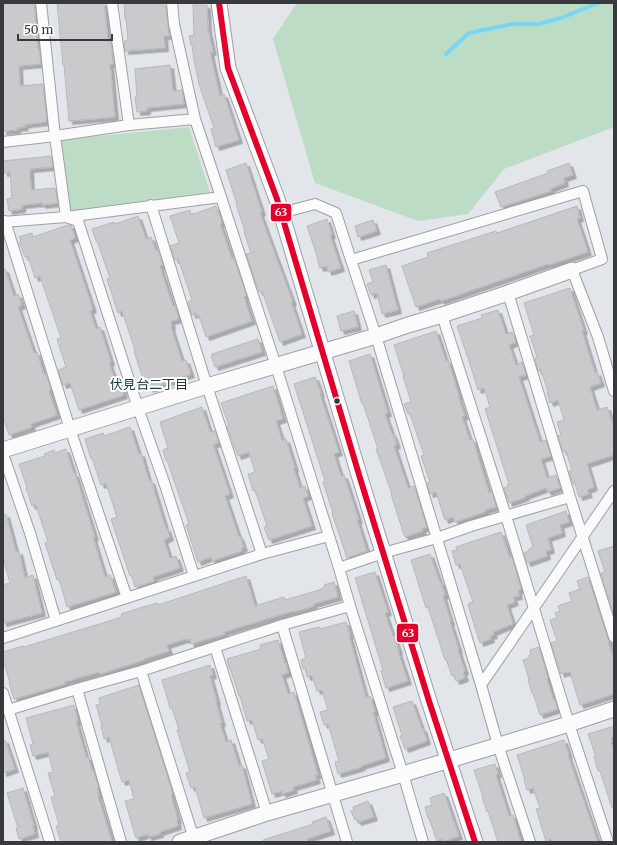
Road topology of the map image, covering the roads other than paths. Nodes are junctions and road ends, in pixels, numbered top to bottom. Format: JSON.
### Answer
{"nodes":[{"id":1,"x":41,"y":3,"type":"edge"},
{"id":2,"x":112,"y":3,"type":"edge"},
{"id":3,"x":172,"y":3,"type":"edge"},
{"id":4,"x":219,"y":3,"type":"edge"},
{"id":5,"x":195,"y":119,"type":"junction"},
{"id":6,"x":129,"y":125,"type":"junction"},
{"id":7,"x":55,"y":136,"type":"junction"},
{"id":8,"x":3,"y":142,"type":"edge"},
{"id":9,"x":221,"y":197,"type":"junction"},
{"id":10,"x":151,"y":205,"type":"junction"},
{"id":11,"x":280,"y":213,"type":"junction"},
{"id":12,"x":66,"y":217,"type":"junction"},
{"id":13,"x":4,"y":222,"type":"edge"},
{"id":14,"x":351,"y":260,"type":"junction"},
{"id":15,"x":572,"y":270,"type":"junction"},
{"id":16,"x":508,"y":293,"type":"junction"},
{"id":17,"x":442,"y":315,"type":"junction"},
{"id":18,"x":376,"y":336,"type":"junction"},
{"id":19,"x":322,"y":352,"type":"junction"},
{"id":20,"x":276,"y":366,"type":"junction"},
{"id":21,"x":207,"y":386,"type":"junction"},
{"id":22,"x":614,"y":391,"type":"edge"},
{"id":23,"x":138,"y":408,"type":"junction"},
{"id":24,"x":70,"y":429,"type":"junction"},
{"id":25,"x":3,"y":450,"type":"edge"},
{"id":26,"x":3,"y":454,"type":"edge"},
{"id":27,"x":614,"y":490,"type":"edge"},
{"id":28,"x":570,"y":497,"type":"junction"},
{"id":29,"x":506,"y":516,"type":"junction"},
{"id":30,"x":329,"y":536,"type":"junction"},
{"id":31,"x":582,"y":537,"type":"junction"},
{"id":32,"x":437,"y":538,"type":"junction"},
{"id":33,"x":383,"y":553,"type":"junction"},
{"id":34,"x":262,"y":554,"type":"junction"},
{"id":35,"x":339,"y":568,"type":"junction"},
{"id":36,"x":194,"y":576,"type":"junction"},
{"id":37,"x":127,"y":598,"type":"junction"},
{"id":38,"x":350,"y":606,"type":"junction"},
{"id":39,"x":534,"y":607,"type":"junction"},
{"id":40,"x":56,"y":621,"type":"junction"},
{"id":41,"x":282,"y":625,"type":"junction"},
{"id":42,"x":614,"y":637,"type":"edge"},
{"id":43,"x":3,"y":638,"type":"edge"},
{"id":44,"x":215,"y":647,"type":"junction"},
{"id":45,"x":141,"y":671,"type":"junction"},
{"id":46,"x":481,"y":685,"type":"junction"},
{"id":47,"x":77,"y":689,"type":"junction"},
{"id":48,"x":3,"y":693,"type":"edge"},
{"id":49,"x":614,"y":709,"type":"edge"},
{"id":50,"x":8,"y":710,"type":"junction"},
{"id":51,"x":569,"y":724,"type":"junction"},
{"id":52,"x":498,"y":745,"type":"junction"},
{"id":53,"x":448,"y":760,"type":"junction"},
{"id":54,"x":403,"y":774,"type":"junction"},
{"id":55,"x":333,"y":794,"type":"junction"},
{"id":56,"x":267,"y":813,"type":"junction"},
{"id":57,"x":190,"y":841,"type":"edge"},
{"id":58,"x":50,"y":842,"type":"edge"},
{"id":59,"x":121,"y":842,"type":"edge"},
{"id":60,"x":347,"y":842,"type":"edge"},
{"id":61,"x":423,"y":842,"type":"edge"},
{"id":62,"x":475,"y":842,"type":"edge"},
{"id":63,"x":530,"y":842,"type":"edge"},
{"id":64,"x":608,"y":842,"type":"edge"}],
"edges":[{"from":1,"to":7,"type":"street"},
{"from":2,"to":6,"type":"street"},
{"from":3,"to":5,"type":"street"},
{"from":4,"to":11,"type":"street"},
{"from":5,"to":6,"type":"street"},
{"from":5,"to":9,"type":"street"},
{"from":6,"to":7,"type":"street"},
{"from":7,"to":8,"type":"street"},
{"from":7,"to":12,"type":"street"},
{"from":9,"to":10,"type":"street"},
{"from":9,"to":20,"type":"street"},
{"from":10,"to":12,"type":"street"},
{"from":10,"to":21,"type":"street"},
{"from":11,"to":14,"type":"street"},
{"from":11,"to":19,"type":"street"},
{"from":12,"to":13,"type":"street"},
{"from":12,"to":23,"type":"street"},
{"from":13,"to":24,"type":"street"},
{"from":14,"to":15,"type":"street"},
{"from":14,"to":18,"type":"street"},
{"from":15,"to":16,"type":"street"},
{"from":15,"to":22,"type":"street"},
{"from":16,"to":17,"type":"street"},
{"from":16,"to":28,"type":"street"},
{"from":17,"to":18,"type":"street"},
{"from":17,"to":29,"type":"street"},
{"from":18,"to":19,"type":"street"},
{"from":18,"to":32,"type":"street"},
{"from":19,"to":20,"type":"street"},
{"from":19,"to":33,"type":"street"},
{"from":20,"to":21,"type":"street"},
{"from":20,"to":30,"type":"street"},
{"from":21,"to":23,"type":"street"},
{"from":21,"to":34,"type":"street"},
{"from":23,"to":24,"type":"street"},
{"from":23,"to":36,"type":"street"},
{"from":24,"to":25,"type":"street"},
{"from":24,"to":37,"type":"street"},
{"from":26,"to":40,"type":"street"},
{"from":27,"to":31,"type":"street"},
{"from":28,"to":29,"type":"street"},
{"from":28,"to":31,"type":"street"},
{"from":29,"to":32,"type":"street"},
{"from":29,"to":39,"type":"street"},
{"from":30,"to":34,"type":"street"},
{"from":30,"to":35,"type":"street"},
{"from":31,"to":39,"type":"street"},
{"from":31,"to":42,"type":"street"},
{"from":32,"to":33,"type":"street"},
{"from":32,"to":46,"type":"street"},
{"from":33,"to":35,"type":"street"},
{"from":33,"to":53,"type":"street"},
{"from":34,"to":36,"type":"street"},
{"from":35,"to":38,"type":"street"},
{"from":36,"to":37,"type":"street"},
{"from":37,"to":40,"type":"street"},
{"from":38,"to":41,"type":"street"},
{"from":38,"to":54,"type":"street"},
{"from":39,"to":46,"type":"street"},
{"from":39,"to":51,"type":"street"},
{"from":40,"to":43,"type":"street"},
{"from":41,"to":44,"type":"street"},
{"from":41,"to":55,"type":"street"},
{"from":44,"to":45,"type":"street"},
{"from":44,"to":56,"type":"street"},
{"from":45,"to":47,"type":"street"},
{"from":45,"to":57,"type":"street"},
{"from":46,"to":52,"type":"street"},
{"from":47,"to":50,"type":"street"},
{"from":47,"to":59,"type":"street"},
{"from":48,"to":50,"type":"street"},
{"from":49,"to":51,"type":"street"},
{"from":50,"to":58,"type":"street"},
{"from":51,"to":52,"type":"street"},
{"from":51,"to":64,"type":"street"},
{"from":52,"to":53,"type":"street"},
{"from":52,"to":63,"type":"street"},
{"from":53,"to":54,"type":"street"},
{"from":53,"to":62,"type":"street"},
{"from":54,"to":55,"type":"street"},
{"from":54,"to":61,"type":"street"},
{"from":55,"to":56,"type":"street"},
{"from":55,"to":60,"type":"street"},
{"from":56,"to":57,"type":"street"}]}
